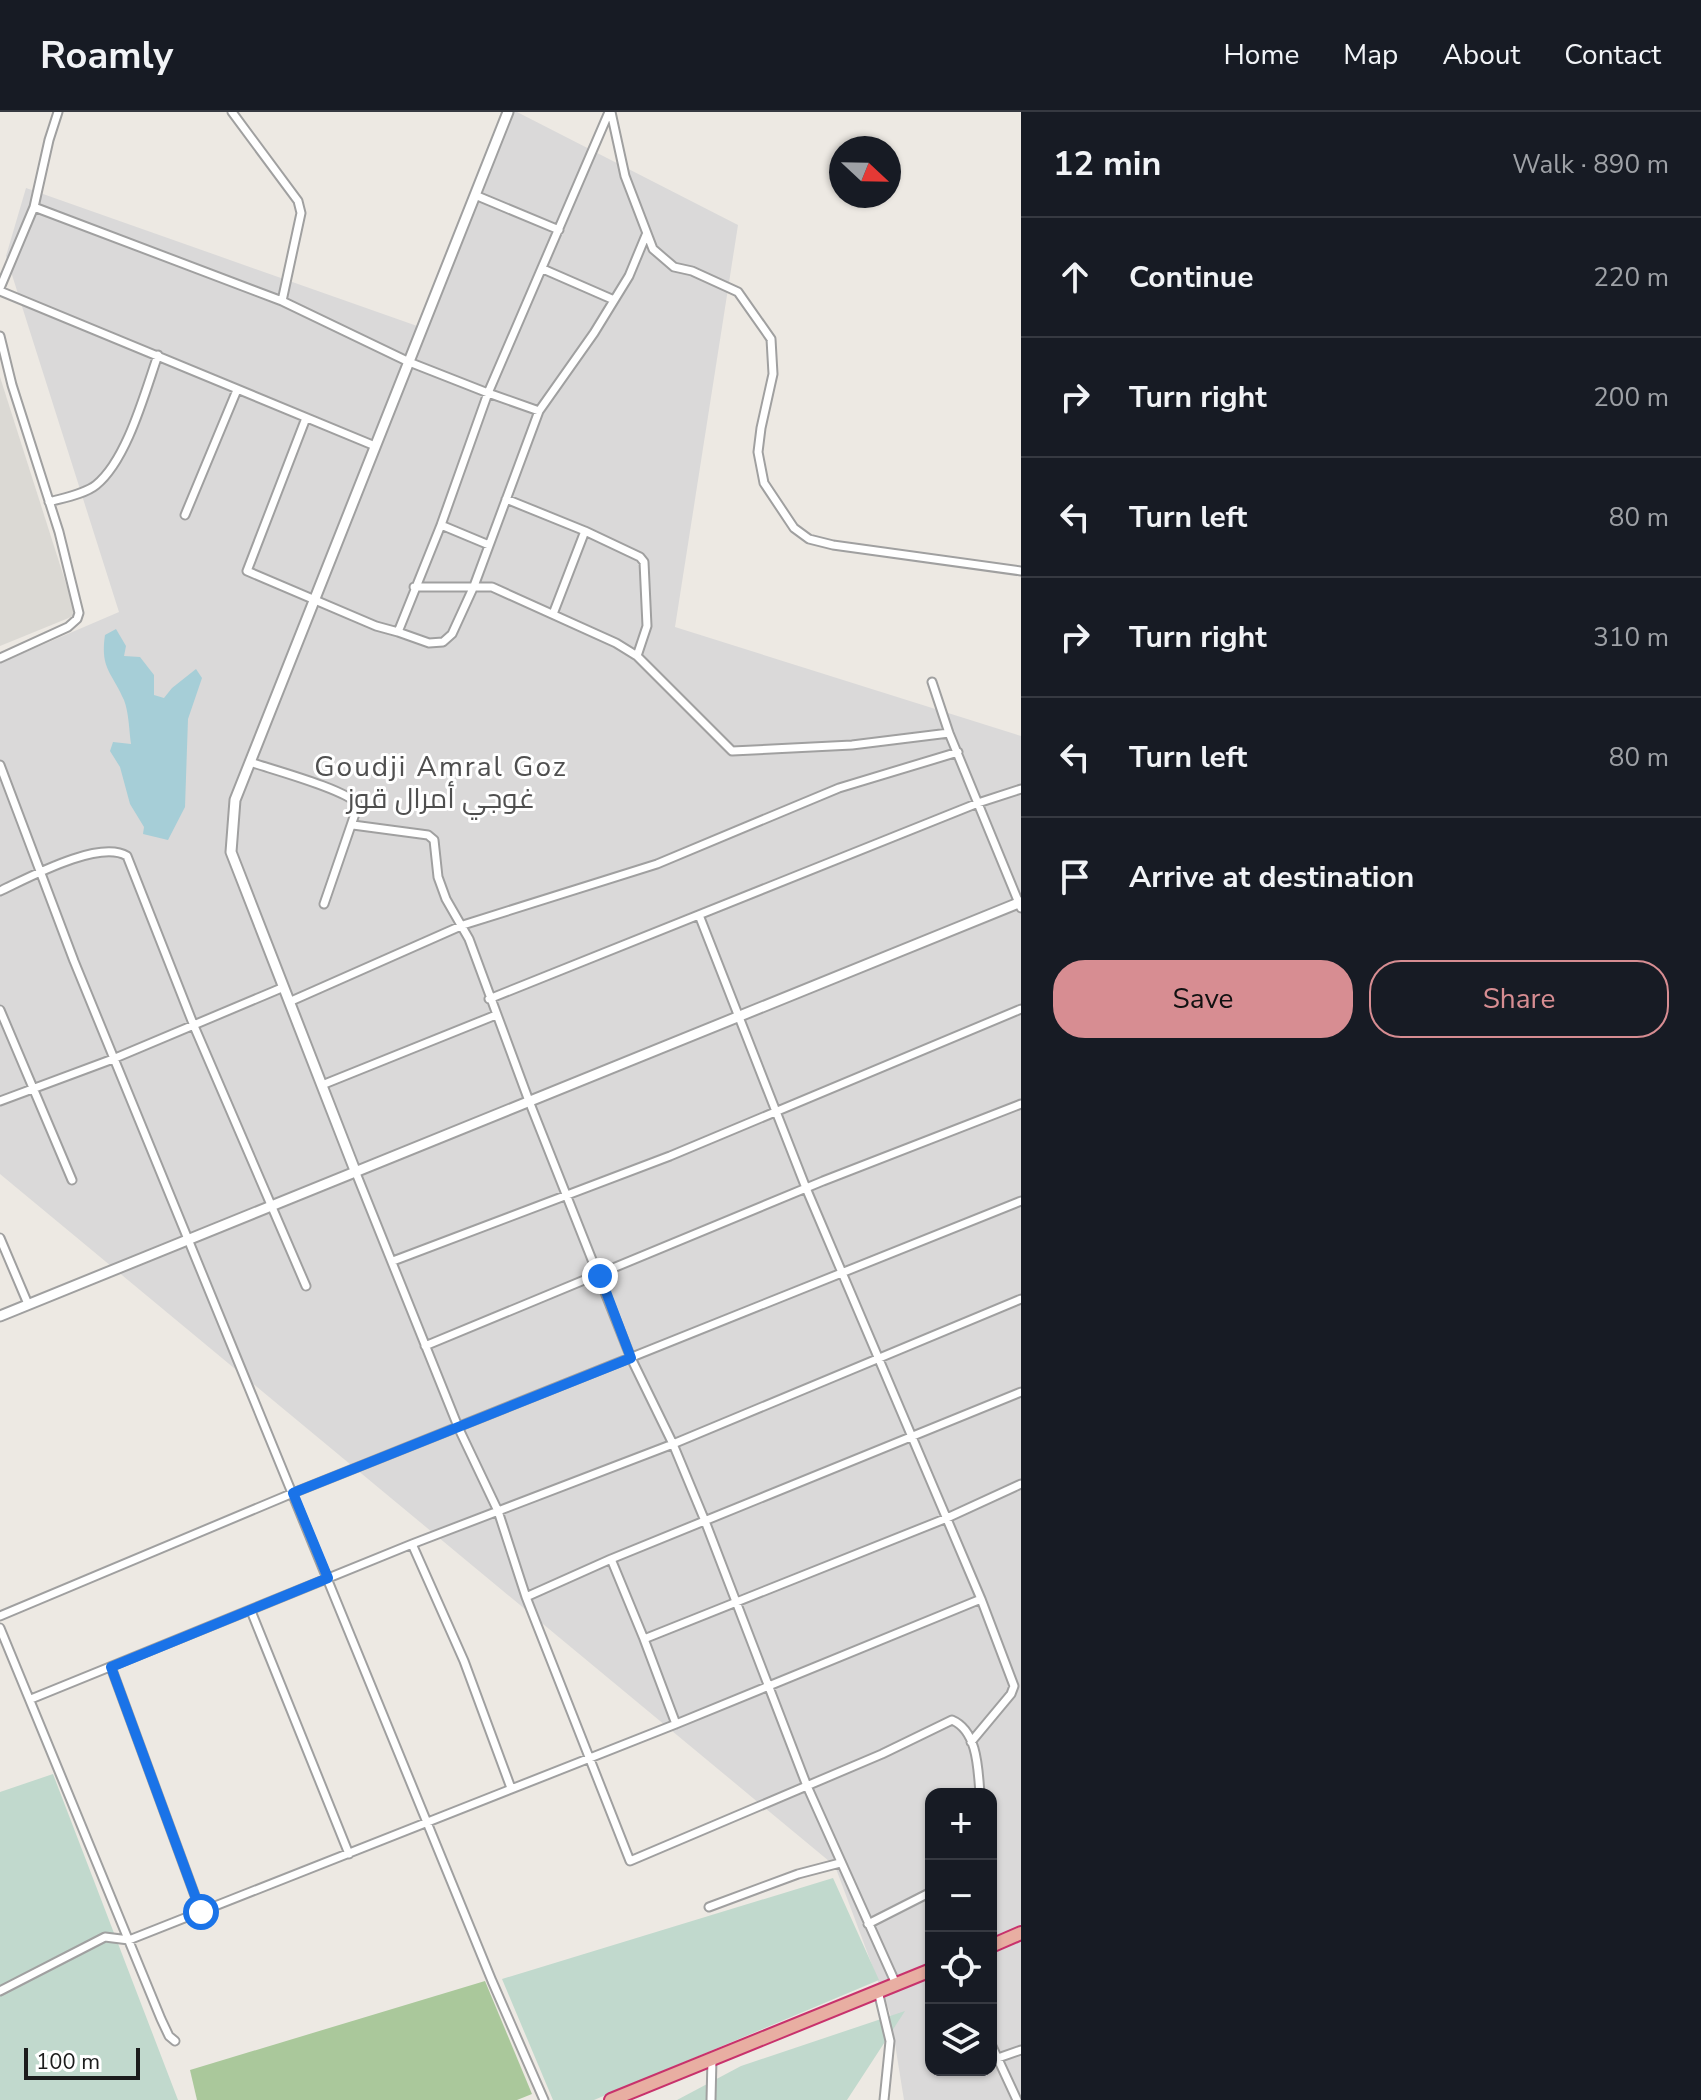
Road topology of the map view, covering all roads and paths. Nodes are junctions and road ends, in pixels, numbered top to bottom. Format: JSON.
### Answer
{"nodes":[{"id":1,"x":58,"y":112,"type":"edge"},
{"id":2,"x":232,"y":112,"type":"edge"},
{"id":3,"x":610,"y":112,"type":"edge"},
{"id":4,"x":505,"y":113,"type":"edge"},
{"id":5,"x":475,"y":195,"type":"junction"},
{"id":6,"x":34,"y":207,"type":"junction"},
{"id":7,"x":559,"y":230,"type":"junction"},
{"id":8,"x":646,"y":235,"type":"junction"},
{"id":9,"x":543,"y":269,"type":"junction"},
{"id":10,"x":0,"y":290,"type":"edge"},
{"id":11,"x":614,"y":300,"type":"junction"},
{"id":12,"x":282,"y":301,"type":"junction"},
{"id":13,"x":0,"y":336,"type":"edge"},
{"id":14,"x":158,"y":355,"type":"junction"},
{"id":15,"x":409,"y":362,"type":"junction"},
{"id":16,"x":237,"y":390,"type":"junction"},
{"id":17,"x":488,"y":393,"type":"junction"},
{"id":18,"x":539,"y":411,"type":"junction"},
{"id":19,"x":306,"y":418,"type":"junction"},
{"id":20,"x":375,"y":446,"type":"junction"},
{"id":21,"x":506,"y":499,"type":"junction"},
{"id":22,"x":49,"y":502,"type":"junction"},
{"id":23,"x":185,"y":515,"type":"dead end"},
{"id":24,"x":441,"y":525,"type":"junction"},
{"id":25,"x":585,"y":531,"type":"junction"},
{"id":26,"x":489,"y":545,"type":"junction"},
{"id":27,"x":1021,"y":571,"type":"edge"},
{"id":28,"x":474,"y":586,"type":"junction"},
{"id":29,"x":414,"y":587,"type":"junction"},
{"id":30,"x":315,"y":599,"type":"junction"},
{"id":31,"x":553,"y":614,"type":"junction"},
{"id":32,"x":398,"y":632,"type":"junction"},
{"id":33,"x":637,"y":656,"type":"junction"},
{"id":34,"x":0,"y":658,"type":"edge"},
{"id":35,"x":932,"y":682,"type":"dead end"},
{"id":36,"x":949,"y":733,"type":"junction"},
{"id":37,"x":958,"y":752,"type":"junction"},
{"id":38,"x":250,"y":762,"type":"junction"},
{"id":39,"x":0,"y":765,"type":"edge"},
{"id":40,"x":1021,"y":789,"type":"edge"},
{"id":41,"x":978,"y":803,"type":"junction"},
{"id":42,"x":353,"y":825,"type":"junction"},
{"id":43,"x":40,"y":873,"type":"junction"},
{"id":44,"x":0,"y":891,"type":"edge"},
{"id":45,"x":324,"y":904,"type":"dead end"},
{"id":46,"x":1020,"y":904,"type":"edge"},
{"id":47,"x":699,"y":915,"type":"junction"},
{"id":48,"x":463,"y":925,"type":"junction"},
{"id":49,"x":284,"y":987,"type":"junction"},
{"id":50,"x":489,"y":999,"type":"junction"},
{"id":51,"x":289,"y":1002,"type":"junction"},
{"id":52,"x":1021,"y":1009,"type":"edge"},
{"id":53,"x":0,"y":1010,"type":"edge"},
{"id":54,"x":496,"y":1015,"type":"junction"},
{"id":55,"x":741,"y":1016,"type":"junction"},
{"id":56,"x":194,"y":1026,"type":"junction"},
{"id":57,"x":113,"y":1059,"type":"junction"},
{"id":58,"x":322,"y":1085,"type":"junction"},
{"id":59,"x":32,"y":1089,"type":"junction"},
{"id":60,"x":0,"y":1101,"type":"edge"},
{"id":61,"x":529,"y":1101,"type":"junction"},
{"id":62,"x":1021,"y":1104,"type":"edge"},
{"id":63,"x":775,"y":1112,"type":"junction"},
{"id":64,"x":356,"y":1173,"type":"junction"},
{"id":65,"x":72,"y":1180,"type":"dead end"},
{"id":66,"x":806,"y":1188,"type":"junction"},
{"id":67,"x":567,"y":1195,"type":"junction"},
{"id":68,"x":1021,"y":1201,"type":"edge"},
{"id":69,"x":272,"y":1207,"type":"junction"},
{"id":70,"x":0,"y":1238,"type":"edge"},
{"id":71,"x":190,"y":1240,"type":"junction"},
{"id":72,"x":393,"y":1261,"type":"junction"},
{"id":73,"x":842,"y":1273,"type":"junction"},
{"id":74,"x":600,"y":1276,"type":"junction"},
{"id":75,"x":306,"y":1286,"type":"dead end"},
{"id":76,"x":1021,"y":1299,"type":"edge"},
{"id":77,"x":28,"y":1304,"type":"junction"},
{"id":78,"x":0,"y":1316,"type":"edge"},
{"id":79,"x":425,"y":1346,"type":"junction"},
{"id":80,"x":879,"y":1357,"type":"junction"},
{"id":81,"x":631,"y":1358,"type":"junction"},
{"id":82,"x":1021,"y":1392,"type":"edge"},
{"id":83,"x":459,"y":1429,"type":"junction"},
{"id":84,"x":913,"y":1436,"type":"junction"},
{"id":85,"x":673,"y":1444,"type":"junction"},
{"id":86,"x":1021,"y":1484,"type":"edge"},
{"id":87,"x":293,"y":1493,"type":"junction"},
{"id":88,"x":498,"y":1511,"type":"junction"},
{"id":89,"x":947,"y":1518,"type":"junction"},
{"id":90,"x":705,"y":1521,"type":"junction"},
{"id":91,"x":412,"y":1544,"type":"junction"},
{"id":92,"x":611,"y":1559,"type":"junction"},
{"id":93,"x":328,"y":1578,"type":"junction"},
{"id":94,"x":526,"y":1597,"type":"junction"},
{"id":95,"x":981,"y":1599,"type":"junction"},
{"id":96,"x":737,"y":1601,"type":"junction"},
{"id":97,"x":251,"y":1611,"type":"junction"},
{"id":98,"x":0,"y":1616,"type":"edge"},
{"id":99,"x":0,"y":1628,"type":"edge"},
{"id":100,"x":644,"y":1639,"type":"junction"},
{"id":101,"x":111,"y":1667,"type":"junction"},
{"id":102,"x":767,"y":1685,"type":"junction"},
{"id":103,"x":31,"y":1699,"type":"junction"},
{"id":104,"x":676,"y":1724,"type":"junction"},
{"id":105,"x":971,"y":1742,"type":"junction"},
{"id":106,"x":591,"y":1758,"type":"junction"},
{"id":107,"x":807,"y":1786,"type":"junction"},
{"id":108,"x":511,"y":1788,"type":"junction"},
{"id":109,"x":979,"y":1788,"type":"edge"},
{"id":110,"x":427,"y":1822,"type":"junction"},
{"id":111,"x":349,"y":1854,"type":"junction"},
{"id":112,"x":840,"y":1863,"type":"junction"},
{"id":113,"x":925,"y":1895,"type":"edge"},
{"id":114,"x":709,"y":1907,"type":"dead end"},
{"id":115,"x":201,"y":1912,"type":"junction"},
{"id":116,"x":868,"y":1924,"type":"junction"},
{"id":117,"x":1021,"y":1933,"type":"edge"},
{"id":118,"x":129,"y":1940,"type":"junction"},
{"id":119,"x":997,"y":1943,"type":"edge"},
{"id":120,"x":925,"y":1972,"type":"edge"},
{"id":121,"x":896,"y":1984,"type":"junction"},
{"id":122,"x":0,"y":1991,"type":"edge"},
{"id":123,"x":878,"y":1991,"type":"junction"},
{"id":124,"x":175,"y":2041,"type":"dead end"},
{"id":125,"x":1021,"y":2050,"type":"edge"},
{"id":126,"x":998,"y":2058,"type":"joint"},
{"id":127,"x":712,"y":2059,"type":"junction"},
{"id":128,"x":544,"y":2100,"type":"edge"},
{"id":129,"x":611,"y":2100,"type":"edge"},
{"id":130,"x":711,"y":2100,"type":"edge"},
{"id":131,"x":884,"y":2100,"type":"edge"},
{"id":132,"x":1017,"y":2100,"type":"edge"}],
"edges":[{"from":1,"to":6,"type":"street"},
{"from":2,"to":12,"type":"street"},
{"from":3,"to":7,"type":"street"},
{"from":3,"to":8,"type":"street"},
{"from":4,"to":5,"type":"street"},
{"from":5,"to":7,"type":"street"},
{"from":5,"to":15,"type":"street"},
{"from":6,"to":10,"type":"street"},
{"from":6,"to":12,"type":"street"},
{"from":7,"to":9,"type":"street"},
{"from":8,"to":11,"type":"street"},
{"from":8,"to":27,"type":"street"},
{"from":9,"to":11,"type":"street"},
{"from":9,"to":17,"type":"street"},
{"from":10,"to":14,"type":"street"},
{"from":11,"to":18,"type":"street"},
{"from":12,"to":15,"type":"street"},
{"from":13,"to":22,"type":"street"},
{"from":14,"to":16,"type":"street"},
{"from":14,"to":22,"type":"street"},
{"from":15,"to":17,"type":"street"},
{"from":15,"to":20,"type":"street"},
{"from":16,"to":19,"type":"street"},
{"from":16,"to":23,"type":"street"},
{"from":17,"to":18,"type":"street"},
{"from":17,"to":24,"type":"street"},
{"from":18,"to":21,"type":"street"},
{"from":19,"to":20,"type":"street"},
{"from":19,"to":30,"type":"street"},
{"from":20,"to":30,"type":"street"},
{"from":21,"to":25,"type":"street"},
{"from":21,"to":26,"type":"street"},
{"from":22,"to":34,"type":"street"},
{"from":24,"to":26,"type":"street"},
{"from":24,"to":29,"type":"street"},
{"from":25,"to":31,"type":"street"},
{"from":25,"to":33,"type":"street"},
{"from":26,"to":28,"type":"street"},
{"from":28,"to":29,"type":"street"},
{"from":28,"to":31,"type":"street"},
{"from":28,"to":32,"type":"street"},
{"from":29,"to":32,"type":"street"},
{"from":30,"to":32,"type":"street"},
{"from":30,"to":38,"type":"street"},
{"from":31,"to":33,"type":"street"},
{"from":33,"to":36,"type":"street"},
{"from":35,"to":36,"type":"street"},
{"from":36,"to":37,"type":"street"},
{"from":37,"to":41,"type":"street"},
{"from":37,"to":48,"type":"street"},
{"from":38,"to":42,"type":"street"},
{"from":38,"to":49,"type":"street"},
{"from":39,"to":43,"type":"street"},
{"from":40,"to":41,"type":"street"},
{"from":41,"to":46,"type":"street"},
{"from":41,"to":47,"type":"street"},
{"from":42,"to":45,"type":"street"},
{"from":42,"to":48,"type":"street"},
{"from":43,"to":44,"type":"street"},
{"from":43,"to":56,"type":"street"},
{"from":43,"to":57,"type":"street"},
{"from":46,"to":55,"type":"street"},
{"from":47,"to":50,"type":"street"},
{"from":47,"to":55,"type":"street"},
{"from":48,"to":50,"type":"street"},
{"from":48,"to":51,"type":"street"},
{"from":49,"to":51,"type":"street"},
{"from":49,"to":56,"type":"street"},
{"from":50,"to":54,"type":"street"},
{"from":51,"to":58,"type":"street"},
{"from":52,"to":63,"type":"street"},
{"from":53,"to":59,"type":"street"},
{"from":54,"to":58,"type":"street"},
{"from":54,"to":61,"type":"street"},
{"from":55,"to":61,"type":"street"},
{"from":55,"to":63,"type":"street"},
{"from":56,"to":57,"type":"street"},
{"from":56,"to":69,"type":"street"},
{"from":57,"to":59,"type":"street"},
{"from":57,"to":71,"type":"street"},
{"from":58,"to":64,"type":"street"},
{"from":59,"to":60,"type":"street"},
{"from":59,"to":65,"type":"street"},
{"from":61,"to":64,"type":"street"},
{"from":61,"to":67,"type":"street"},
{"from":62,"to":66,"type":"street"},
{"from":63,"to":66,"type":"street"},
{"from":63,"to":67,"type":"street"},
{"from":64,"to":69,"type":"street"},
{"from":64,"to":72,"type":"street"},
{"from":66,"to":73,"type":"street"},
{"from":66,"to":74,"type":"street"},
{"from":67,"to":72,"type":"street"},
{"from":67,"to":74,"type":"street"},
{"from":68,"to":73,"type":"street"},
{"from":69,"to":71,"type":"street"},
{"from":69,"to":75,"type":"street"},
{"from":70,"to":77,"type":"street"},
{"from":71,"to":77,"type":"street"},
{"from":71,"to":87,"type":"street"},
{"from":72,"to":79,"type":"street"},
{"from":73,"to":80,"type":"street"},
{"from":73,"to":81,"type":"street"},
{"from":74,"to":79,"type":"street"},
{"from":74,"to":81,"type":"street"},
{"from":76,"to":80,"type":"street"},
{"from":77,"to":78,"type":"street"},
{"from":79,"to":83,"type":"street"},
{"from":80,"to":84,"type":"street"},
{"from":80,"to":85,"type":"street"},
{"from":81,"to":83,"type":"street"},
{"from":81,"to":85,"type":"street"},
{"from":82,"to":84,"type":"street"},
{"from":83,"to":87,"type":"street"},
{"from":83,"to":88,"type":"street"},
{"from":84,"to":89,"type":"street"},
{"from":84,"to":90,"type":"street"},
{"from":85,"to":88,"type":"street"},
{"from":85,"to":90,"type":"street"},
{"from":86,"to":89,"type":"street"},
{"from":87,"to":93,"type":"street"},
{"from":87,"to":98,"type":"street"},
{"from":88,"to":91,"type":"street"},
{"from":88,"to":94,"type":"street"},
{"from":89,"to":95,"type":"street"},
{"from":89,"to":96,"type":"street"},
{"from":90,"to":92,"type":"street"},
{"from":90,"to":96,"type":"street"},
{"from":91,"to":93,"type":"street"},
{"from":91,"to":108,"type":"street"},
{"from":92,"to":94,"type":"street"},
{"from":92,"to":100,"type":"street"},
{"from":93,"to":97,"type":"street"},
{"from":93,"to":110,"type":"street"},
{"from":94,"to":106,"type":"street"},
{"from":95,"to":102,"type":"street"},
{"from":95,"to":105,"type":"street"},
{"from":96,"to":100,"type":"street"},
{"from":96,"to":102,"type":"street"},
{"from":97,"to":101,"type":"street"},
{"from":97,"to":111,"type":"street"},
{"from":99,"to":103,"type":"street"},
{"from":100,"to":104,"type":"street"},
{"from":101,"to":103,"type":"street"},
{"from":101,"to":115,"type":"street"},
{"from":102,"to":104,"type":"street"},
{"from":102,"to":107,"type":"street"},
{"from":103,"to":118,"type":"street"},
{"from":104,"to":106,"type":"street"},
{"from":105,"to":107,"type":"street"},
{"from":105,"to":109,"type":"street"},
{"from":106,"to":107,"type":"street"},
{"from":106,"to":108,"type":"street"},
{"from":107,"to":112,"type":"street"},
{"from":108,"to":110,"type":"street"},
{"from":110,"to":111,"type":"street"},
{"from":110,"to":128,"type":"street"},
{"from":111,"to":115,"type":"street"},
{"from":112,"to":114,"type":"street"},
{"from":112,"to":116,"type":"street"},
{"from":113,"to":116,"type":"street"},
{"from":115,"to":118,"type":"street"},
{"from":116,"to":121,"type":"street"},
{"from":117,"to":119,"type":"highway"},
{"from":118,"to":122,"type":"street"},
{"from":118,"to":124,"type":"street"},
{"from":120,"to":121,"type":"highway"},
{"from":121,"to":123,"type":"highway"},
{"from":123,"to":127,"type":"highway"},
{"from":123,"to":131,"type":"street"},
{"from":125,"to":126,"type":"street"},
{"from":126,"to":132,"type":"street"},
{"from":127,"to":129,"type":"highway"},
{"from":127,"to":130,"type":"street"}]}
